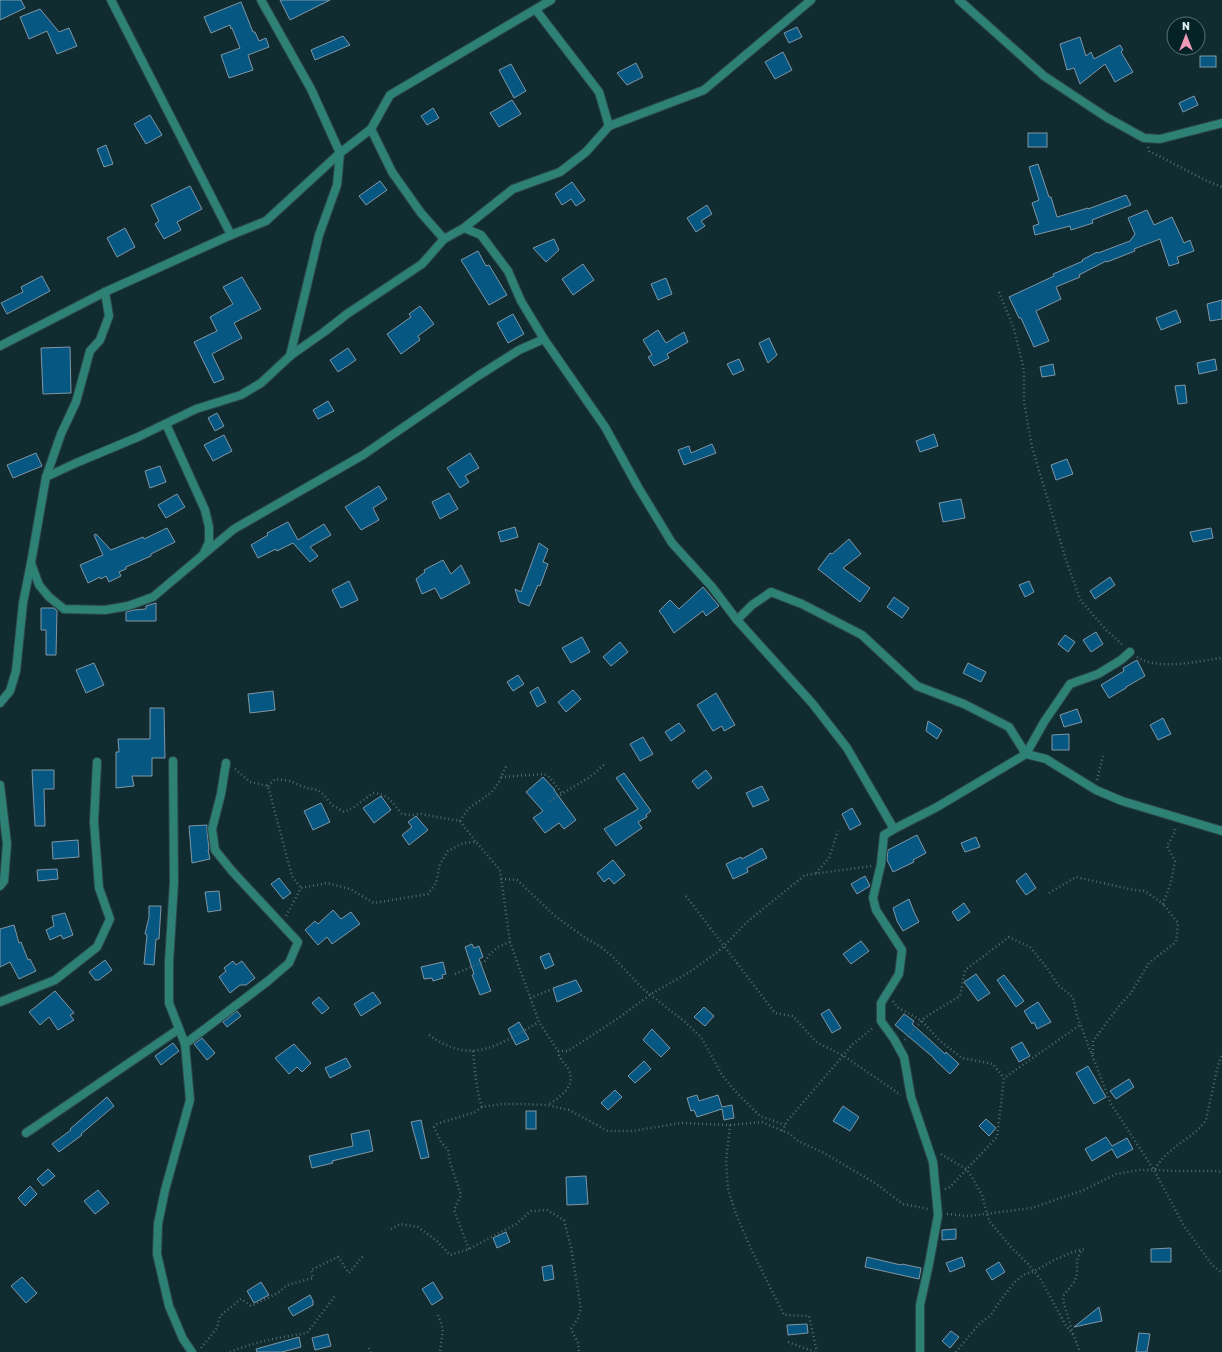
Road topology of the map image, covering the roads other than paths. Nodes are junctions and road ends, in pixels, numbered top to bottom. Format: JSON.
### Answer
{"nodes":[{"id":1,"x":111,"y":0,"type":"edge"},
{"id":2,"x":261,"y":0,"type":"edge"},
{"id":3,"x":551,"y":0,"type":"edge"},
{"id":4,"x":811,"y":0,"type":"edge"},
{"id":5,"x":960,"y":0,"type":"edge"},
{"id":6,"x":536,"y":10,"type":"junction"},
{"id":7,"x":1222,"y":122,"type":"edge"},
{"id":8,"x":609,"y":126,"type":"junction"},
{"id":9,"x":371,"y":129,"type":"junction"},
{"id":10,"x":340,"y":153,"type":"junction"},
{"id":11,"x":464,"y":228,"type":"junction"},
{"id":12,"x":231,"y":235,"type":"junction"},
{"id":13,"x":444,"y":239,"type":"junction"},
{"id":14,"x":105,"y":292,"type":"junction"},
{"id":15,"x":544,"y":339,"type":"junction"},
{"id":16,"x":0,"y":346,"type":"edge"},
{"id":17,"x":290,"y":356,"type":"junction"},
{"id":18,"x":166,"y":424,"type":"junction"},
{"id":19,"x":46,"y":477,"type":"junction"},
{"id":20,"x":204,"y":554,"type":"junction"},
{"id":21,"x":31,"y":563,"type":"junction"},
{"id":22,"x":736,"y":620,"type":"junction"},
{"id":23,"x":1130,"y":652,"type":"road end"},
{"id":24,"x":0,"y":703,"type":"edge"},
{"id":25,"x":1026,"y":754,"type":"junction"},
{"id":26,"x":173,"y":761,"type":"dead end"},
{"id":27,"x":97,"y":762,"type":"dead end"},
{"id":28,"x":226,"y":763,"type":"road end"},
{"id":29,"x":0,"y":785,"type":"edge"},
{"id":30,"x":894,"y":829,"type":"junction"},
{"id":31,"x":1222,"y":831,"type":"edge"},
{"id":32,"x":0,"y":886,"type":"edge"},
{"id":33,"x":0,"y":1002,"type":"edge"},
{"id":34,"x":179,"y":1029,"type":"junction"},
{"id":35,"x":185,"y":1044,"type":"junction"},
{"id":36,"x":26,"y":1133,"type":"dead end"},
{"id":37,"x":192,"y":1352,"type":"edge"},
{"id":38,"x":920,"y":1352,"type":"edge"}],
"edges":[{"from":1,"to":12,"type":"street"},
{"from":2,"to":10,"type":"street"},
{"from":3,"to":6,"type":"street"},
{"from":4,"to":8,"type":"street"},
{"from":5,"to":7,"type":"street"},
{"from":6,"to":8,"type":"street"},
{"from":6,"to":9,"type":"street"},
{"from":8,"to":11,"type":"street"},
{"from":9,"to":10,"type":"street"},
{"from":9,"to":13,"type":"street"},
{"from":10,"to":12,"type":"street"},
{"from":10,"to":17,"type":"street"},
{"from":11,"to":13,"type":"street"},
{"from":11,"to":15,"type":"street"},
{"from":12,"to":14,"type":"street"},
{"from":13,"to":17,"type":"street"},
{"from":14,"to":16,"type":"street"},
{"from":14,"to":19,"type":"street"},
{"from":15,"to":20,"type":"street"},
{"from":15,"to":22,"type":"street"},
{"from":17,"to":18,"type":"street"},
{"from":18,"to":19,"type":"street"},
{"from":18,"to":20,"type":"street"},
{"from":19,"to":21,"type":"street"},
{"from":20,"to":21,"type":"street"},
{"from":21,"to":24,"type":"street"},
{"from":22,"to":25,"type":"street"},
{"from":22,"to":30,"type":"street"},
{"from":23,"to":25,"type":"street"},
{"from":25,"to":30,"type":"street"},
{"from":25,"to":31,"type":"street"},
{"from":26,"to":34,"type":"street"},
{"from":27,"to":33,"type":"street"},
{"from":28,"to":35,"type":"street"},
{"from":29,"to":32,"type":"street"},
{"from":30,"to":38,"type":"street"},
{"from":34,"to":35,"type":"street"},
{"from":34,"to":36,"type":"street"},
{"from":35,"to":37,"type":"street"}]}
